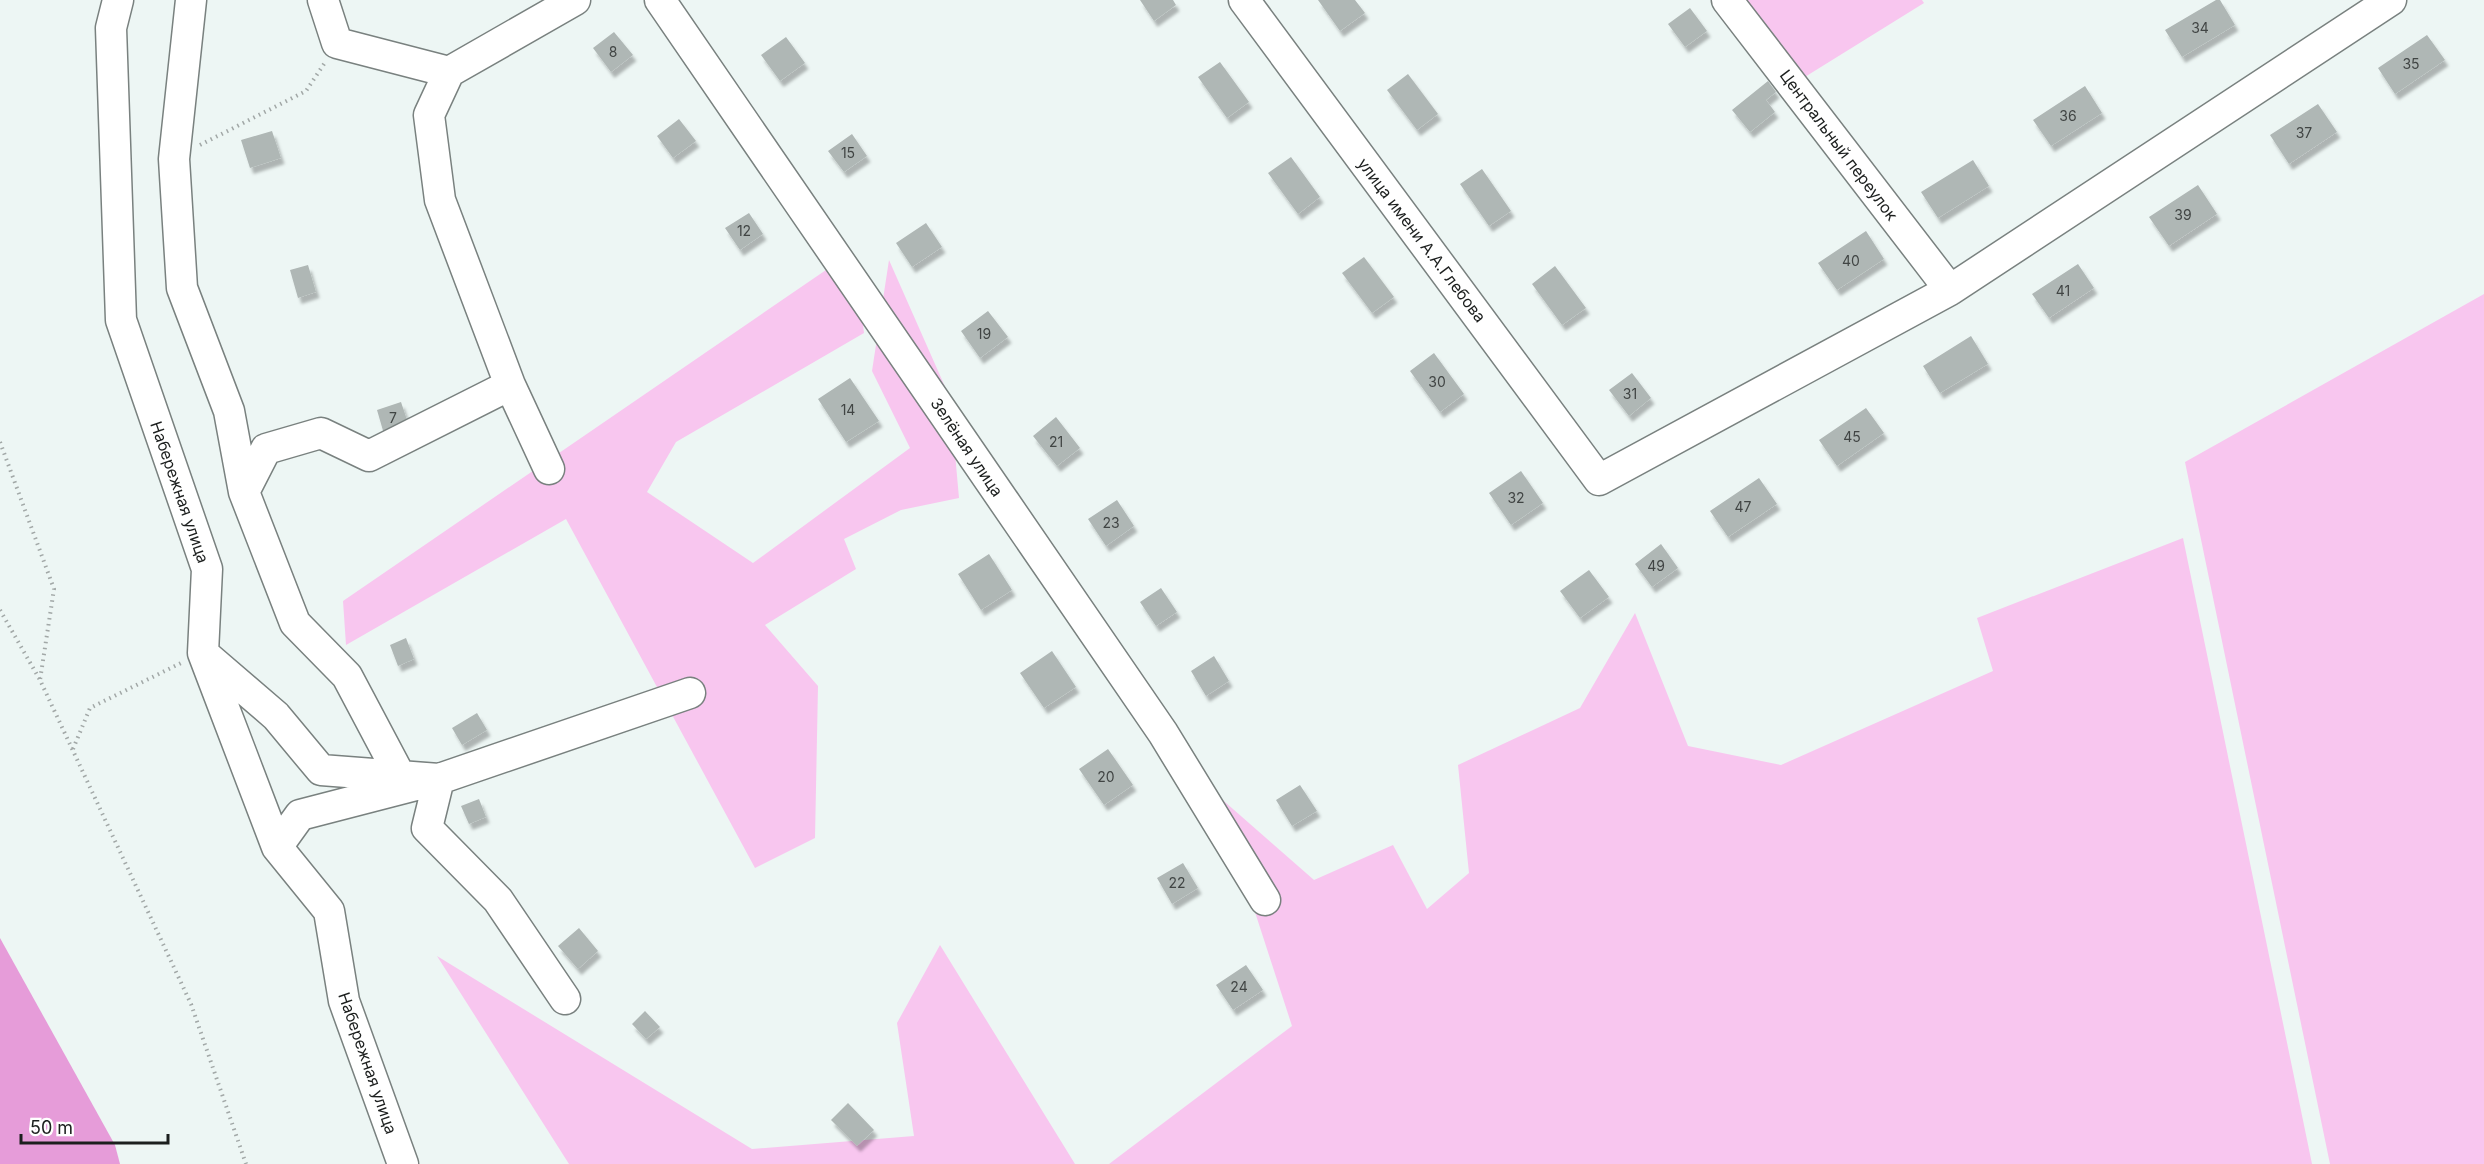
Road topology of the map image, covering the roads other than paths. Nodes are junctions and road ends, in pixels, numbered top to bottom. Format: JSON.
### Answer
{"nodes":[{"id":1,"x":118,"y":0,"type":"edge"},
{"id":2,"x":191,"y":0,"type":"edge"},
{"id":3,"x":323,"y":0,"type":"edge"},
{"id":4,"x":575,"y":0,"type":"edge"},
{"id":5,"x":660,"y":0,"type":"edge"},
{"id":6,"x":1244,"y":0,"type":"edge"},
{"id":7,"x":1727,"y":0,"type":"edge"},
{"id":8,"x":2391,"y":0,"type":"edge"},
{"id":9,"x":449,"y":72,"type":"junction"},
{"id":10,"x":1950,"y":290,"type":"junction"},
{"id":11,"x":510,"y":385,"type":"junction"},
{"id":12,"x":549,"y":469,"type":"dead end"},
{"id":13,"x":244,"y":492,"type":"junction"},
{"id":14,"x":203,"y":653,"type":"junction"},
{"id":15,"x":690,"y":693,"type":"dead end"},
{"id":16,"x":400,"y":776,"type":"junction"},
{"id":17,"x":439,"y":779,"type":"junction"},
{"id":18,"x":278,"y":847,"type":"junction"},
{"id":19,"x":1265,"y":900,"type":"dead end"},
{"id":20,"x":565,"y":999,"type":"dead end"},
{"id":21,"x":403,"y":1164,"type":"edge"}],
"edges":[{"from":1,"to":14,"type":"street","name":"Набережная улица"},
{"from":2,"to":13,"type":"street"},
{"from":3,"to":9,"type":"street"},
{"from":4,"to":9,"type":"street"},
{"from":5,"to":19,"type":"street","name":"Зелёная улица"},
{"from":6,"to":10,"type":"street","name":"улица имени А.А.Глебова"},
{"from":7,"to":10,"type":"street","name":"Центральный переулок"},
{"from":8,"to":10,"type":"street"},
{"from":9,"to":11,"type":"street"},
{"from":11,"to":12,"type":"street"},
{"from":11,"to":13,"type":"street"},
{"from":13,"to":16,"type":"street"},
{"from":14,"to":16,"type":"street"},
{"from":14,"to":18,"type":"street","name":"Набережная улица"},
{"from":15,"to":17,"type":"street"},
{"from":16,"to":17,"type":"street"},
{"from":17,"to":18,"type":"street"},
{"from":17,"to":20,"type":"street"},
{"from":18,"to":21,"type":"street","name":"Набережная улица"}]}
